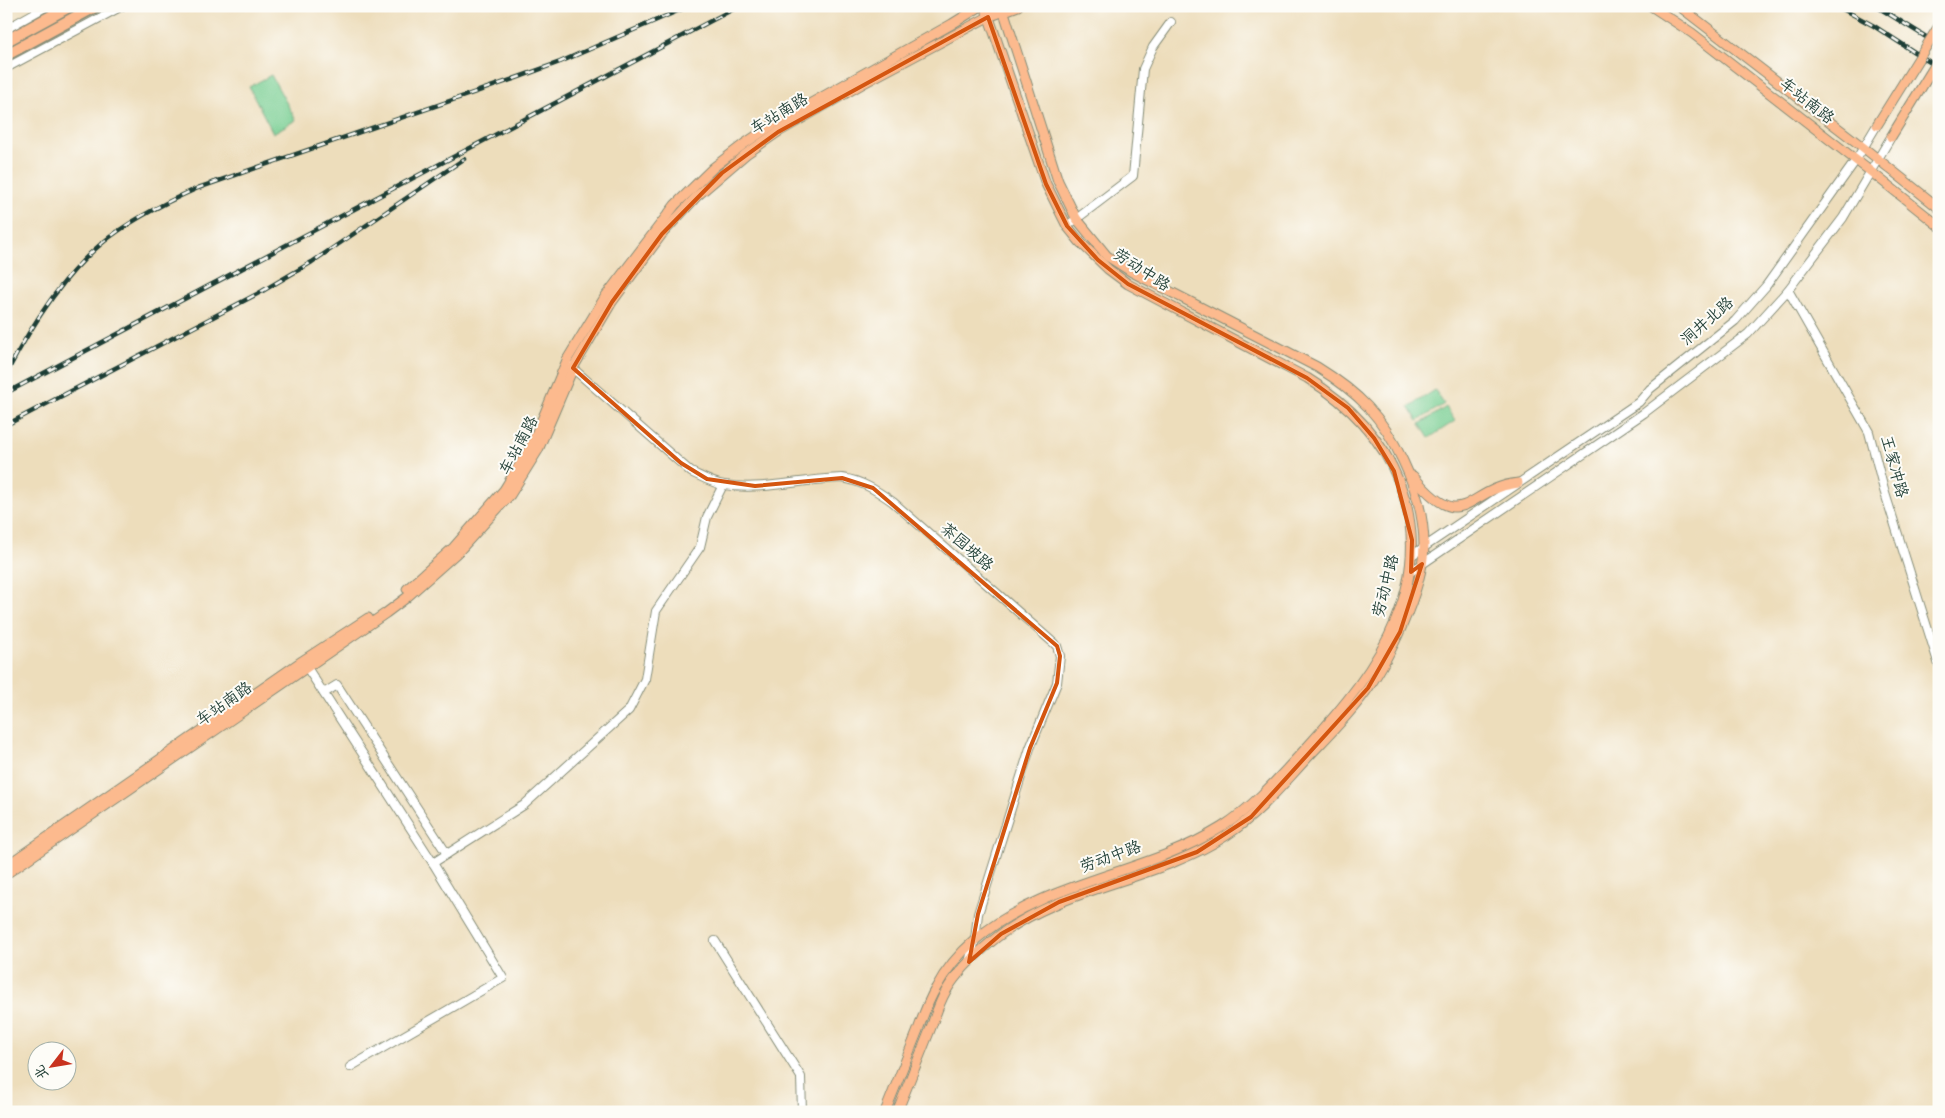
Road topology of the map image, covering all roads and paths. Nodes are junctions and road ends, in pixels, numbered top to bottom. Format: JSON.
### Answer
{"nodes":[{"id":1,"x":47,"y":6,"type":"edge"},
{"id":2,"x":70,"y":6,"type":"edge"},
{"id":3,"x":96,"y":6,"type":"edge"},
{"id":4,"x":122,"y":6,"type":"edge"},
{"id":5,"x":981,"y":6,"type":"edge"},
{"id":6,"x":985,"y":6,"type":"edge"},
{"id":7,"x":1018,"y":6,"type":"edge"},
{"id":8,"x":1651,"y":6,"type":"edge"},
{"id":9,"x":1679,"y":6,"type":"edge"},
{"id":10,"x":1003,"y":9,"type":"edge"},
{"id":11,"x":988,"y":17,"type":"junction"},
{"id":12,"x":1171,"y":22,"type":"dead end"},
{"id":13,"x":1939,"y":26,"type":"edge"},
{"id":14,"x":6,"y":29,"type":"edge"},
{"id":15,"x":6,"y":41,"type":"edge"},
{"id":16,"x":6,"y":55,"type":"edge"},
{"id":17,"x":1939,"y":59,"type":"edge"},
{"id":18,"x":6,"y":68,"type":"edge"},
{"id":19,"x":1878,"y":125,"type":"joint"},
{"id":20,"x":1891,"y":137,"type":"joint"},
{"id":21,"x":1864,"y":148,"type":"junction"},
{"id":22,"x":1878,"y":159,"type":"junction"},
{"id":23,"x":1856,"y":160,"type":"junction"},
{"id":24,"x":1870,"y":171,"type":"junction"},
{"id":25,"x":1939,"y":208,"type":"edge"},
{"id":26,"x":1076,"y":218,"type":"junction"},
{"id":27,"x":1067,"y":226,"type":"junction"},
{"id":28,"x":1939,"y":226,"type":"edge"},
{"id":29,"x":1788,"y":290,"type":"junction"},
{"id":30,"x":570,"y":365,"type":"junction"},
{"id":31,"x":1406,"y":467,"type":"junction"},
{"id":32,"x":1518,"y":482,"type":"junction"},
{"id":33,"x":723,"y":485,"type":"junction"},
{"id":34,"x":1424,"y":547,"type":"junction"},
{"id":35,"x":1412,"y":556,"type":"junction"},
{"id":36,"x":1422,"y":564,"type":"junction"},
{"id":37,"x":1409,"y":573,"type":"junction"},
{"id":38,"x":1939,"y":665,"type":"edge"},
{"id":39,"x":306,"y":666,"type":"junction"},
{"id":40,"x":324,"y":693,"type":"junction"},
{"id":41,"x":447,"y":854,"type":"junction"},
{"id":42,"x":433,"y":863,"type":"junction"},
{"id":43,"x":6,"y":866,"type":"edge"},
{"id":44,"x":6,"y":874,"type":"edge"},
{"id":45,"x":715,"y":940,"type":"dead end"},
{"id":46,"x":975,"y":940,"type":"junction"},
{"id":47,"x":969,"y":962,"type":"junction"},
{"id":48,"x":350,"y":1067,"type":"dead end"},
{"id":49,"x":802,"y":1112,"type":"edge"},
{"id":50,"x":885,"y":1112,"type":"edge"},
{"id":51,"x":897,"y":1112,"type":"edge"}],
"edges":[{"from":1,"to":14,"type":"street"},
{"from":2,"to":15,"type":"highway"},
{"from":3,"to":16,"type":"highway"},
{"from":4,"to":18,"type":"street"},
{"from":5,"to":30,"type":"main road","name":"车站南路"},
{"from":6,"to":11,"type":"main road","name":"劳动中路"},
{"from":7,"to":10,"type":"main road","name":"车站南路"},
{"from":8,"to":23,"type":"main road","name":"车站南路"},
{"from":9,"to":21,"type":"main road","name":"车站南路"},
{"from":10,"to":11,"type":"main road","name":"车站南路"},
{"from":10,"to":26,"type":"main road","name":"劳动中路"},
{"from":11,"to":27,"type":"main road","name":"劳动中路"},
{"from":11,"to":30,"type":"main road","name":"车站南路"},
{"from":12,"to":26,"type":"street"},
{"from":13,"to":19,"type":"main road","name":"洞井北路","bridge":true},
{"from":17,"to":20,"type":"main road","name":"洞井北路","bridge":true},
{"from":19,"to":21,"type":"street","name":"洞井北路"},
{"from":20,"to":22,"type":"street","name":"洞井北路"},
{"from":21,"to":22,"type":"main road","name":"车站南路"},
{"from":21,"to":23,"type":"street","name":"洞井北路"},
{"from":22,"to":24,"type":"street","name":"洞井北路"},
{"from":22,"to":25,"type":"main road","name":"车站南路"},
{"from":23,"to":24,"type":"main road","name":"车站南路"},
{"from":23,"to":32,"type":"street","name":"洞井北路"},
{"from":24,"to":28,"type":"main road","name":"车站南路"},
{"from":24,"to":29,"type":"street","name":"洞井北路"},
{"from":26,"to":27,"type":"street"},
{"from":26,"to":31,"type":"main road","name":"劳动中路"},
{"from":27,"to":35,"type":"main road","name":"劳动中路"},
{"from":29,"to":36,"type":"street","name":"洞井北路"},
{"from":29,"to":38,"type":"street","name":"王家冲路"},
{"from":30,"to":33,"type":"street","name":"茶园坡路"},
{"from":30,"to":39,"type":"main road","name":"车站南路"},
{"from":30,"to":43,"type":"main road","name":"车站南路"},
{"from":31,"to":32,"type":"main road"},
{"from":31,"to":34,"type":"main road","name":"劳动中路"},
{"from":32,"to":34,"type":"street","name":"洞井北路"},
{"from":33,"to":41,"type":"street"},
{"from":33,"to":46,"type":"street","name":"茶园坡路"},
{"from":34,"to":35,"type":"street","name":"洞井北路"},
{"from":34,"to":36,"type":"main road","name":"劳动中路"},
{"from":35,"to":37,"type":"main road","name":"劳动中路"},
{"from":36,"to":37,"type":"street","name":"洞井北路"},
{"from":36,"to":47,"type":"main road","name":"劳动中路"},
{"from":37,"to":46,"type":"main road","name":"劳动中路"},
{"from":39,"to":40,"type":"street"},
{"from":39,"to":44,"type":"main road","name":"车站南路"},
{"from":40,"to":41,"type":"street"},
{"from":40,"to":42,"type":"street"},
{"from":41,"to":42,"type":"street"},
{"from":42,"to":48,"type":"street"},
{"from":45,"to":49,"type":"street"},
{"from":46,"to":47,"type":"street","name":"茶园坡路"},
{"from":46,"to":50,"type":"main road","name":"劳动中路"},
{"from":47,"to":51,"type":"main road","name":"劳动中路"}]}
